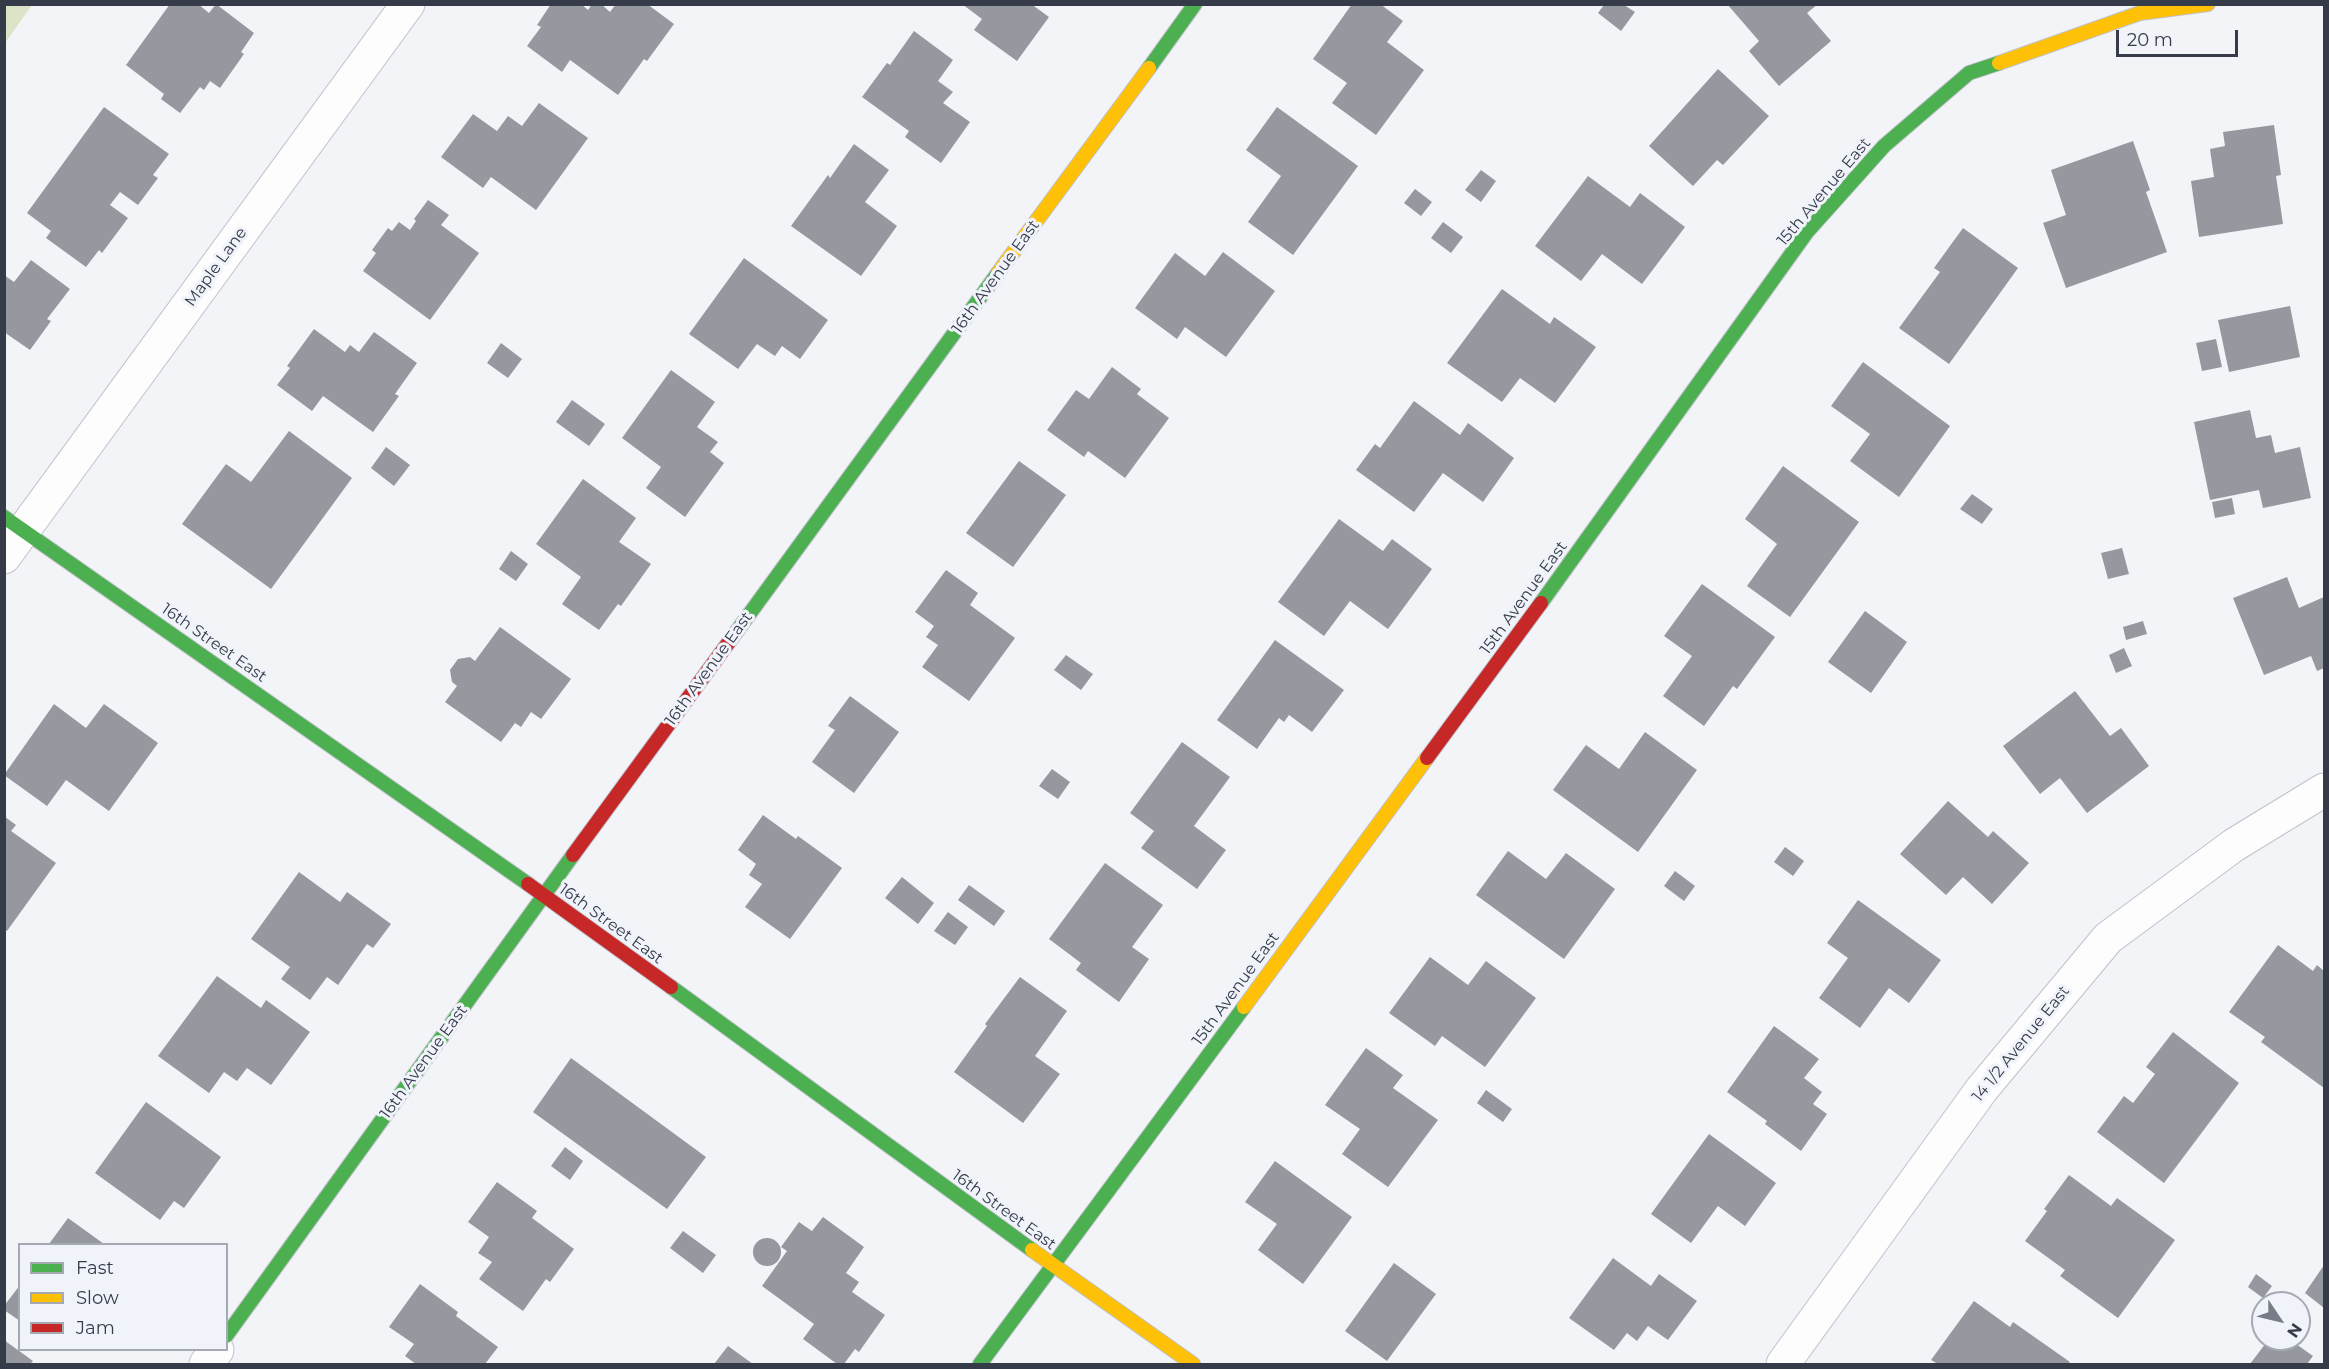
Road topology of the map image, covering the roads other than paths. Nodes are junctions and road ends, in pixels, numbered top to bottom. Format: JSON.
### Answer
{"nodes":[{"id":1,"x":408,"y":4,"type":"edge"},
{"id":2,"x":1195,"y":4,"type":"edge"},
{"id":3,"x":2208,"y":4,"type":"edge"},
{"id":4,"x":14,"y":523,"type":"edge"},
{"id":5,"x":4,"y":557,"type":"edge"},
{"id":6,"x":2325,"y":790,"type":"edge"},
{"id":7,"x":544,"y":895,"type":"junction"},
{"id":8,"x":1052,"y":1265,"type":"junction"},
{"id":9,"x":228,"y":1333,"type":"edge"},
{"id":10,"x":216,"y":1351,"type":"edge"},
{"id":11,"x":206,"y":1365,"type":"edge"},
{"id":12,"x":980,"y":1365,"type":"edge"},
{"id":13,"x":1193,"y":1365,"type":"edge"},
{"id":14,"x":1784,"y":1365,"type":"edge"}],
"edges":[{"from":1,"to":4,"type":"street","name":"Maple Lane"},
{"from":2,"to":7,"type":"street","name":"16th Avenue East"},
{"from":3,"to":8,"type":"street","name":"15th Avenue East"},
{"from":4,"to":5,"type":"street","name":"Maple Lane"},
{"from":4,"to":7,"type":"street","name":"16th Street East"},
{"from":6,"to":14,"type":"street","name":"14 1/2 Avenue East"},
{"from":7,"to":8,"type":"street","name":"16th Street East"},
{"from":7,"to":9,"type":"street","name":"16th Avenue East"},
{"from":8,"to":12,"type":"street","name":"15th Avenue East"},
{"from":8,"to":13,"type":"street","name":"16th Street East"},
{"from":10,"to":11,"type":"street"}]}
